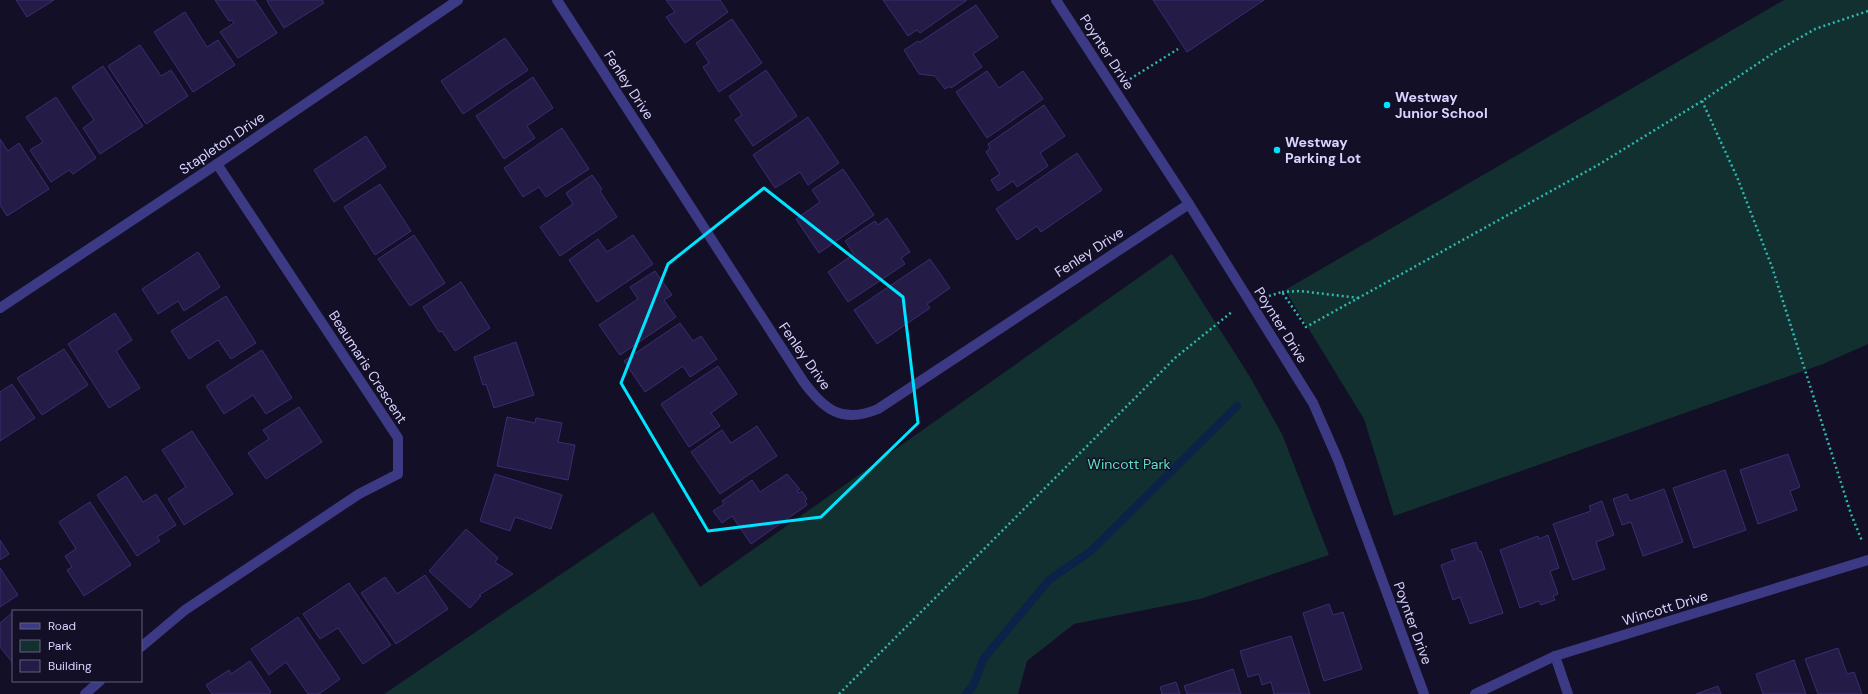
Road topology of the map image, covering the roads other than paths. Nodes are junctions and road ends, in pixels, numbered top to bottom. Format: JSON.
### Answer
{"nodes":[{"id":1,"x":458,"y":0,"type":"edge"},
{"id":2,"x":557,"y":0,"type":"edge"},
{"id":3,"x":1056,"y":0,"type":"edge"},
{"id":4,"x":217,"y":164,"type":"junction"},
{"id":5,"x":1189,"y":204,"type":"junction"},
{"id":6,"x":0,"y":308,"type":"edge"},
{"id":7,"x":1868,"y":560,"type":"edge"},
{"id":8,"x":142,"y":646,"type":"edge"},
{"id":9,"x":1555,"y":656,"type":"junction"},
{"id":10,"x":99,"y":682,"type":"edge"},
{"id":11,"x":85,"y":694,"type":"edge"},
{"id":12,"x":1424,"y":694,"type":"edge"},
{"id":13,"x":1475,"y":694,"type":"edge"},
{"id":14,"x":1568,"y":694,"type":"edge"}],
"edges":[{"from":1,"to":4,"type":"street","name":"Stapleton Drive"},
{"from":2,"to":5,"type":"street","name":"Fenley Drive"},
{"from":3,"to":5,"type":"street","name":"Poynter Drive"},
{"from":4,"to":6,"type":"street","name":"Stapleton Drive"},
{"from":4,"to":8,"type":"street","name":"Beaumaris Crescent"},
{"from":5,"to":12,"type":"street","name":"Poynter Drive"},
{"from":7,"to":9,"type":"street","name":"Wincott Drive"},
{"from":9,"to":13,"type":"street","name":"Wincott Drive"},
{"from":9,"to":14,"type":"street"},
{"from":10,"to":11,"type":"street"}]}
